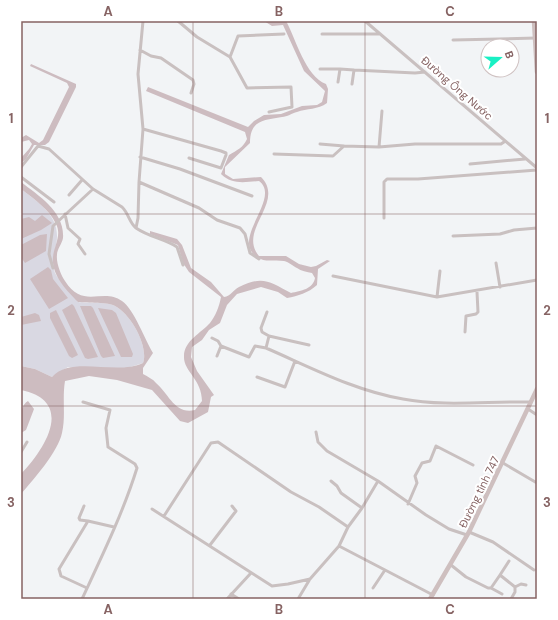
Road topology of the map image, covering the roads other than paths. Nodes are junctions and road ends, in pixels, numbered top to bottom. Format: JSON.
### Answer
{"nodes":[{"id":1,"x":143,"y":21,"type":"edge"},
{"id":2,"x":178,"y":21,"type":"edge"},
{"id":3,"x":365,"y":21,"type":"edge"},
{"id":4,"x":534,"y":21,"type":"edge"},
{"id":5,"x":284,"y":34,"type":"dead end"},
{"id":6,"x":322,"y":34,"type":"dead end"},
{"id":7,"x":380,"y":34,"type":"junction"},
{"id":8,"x":536,"y":38,"type":"junction"},
{"id":9,"x":453,"y":40,"type":"dead end"},
{"id":10,"x":536,"y":49,"type":"edge"},
{"id":11,"x":140,"y":50,"type":"junction"},
{"id":12,"x":230,"y":57,"type":"junction"},
{"id":13,"x":537,"y":63,"type":"edge"},
{"id":14,"x":320,"y":69,"type":"dead end"},
{"id":15,"x":340,"y":69,"type":"junction"},
{"id":16,"x":354,"y":70,"type":"junction"},
{"id":17,"x":425,"y":72,"type":"junction"},
{"id":18,"x":537,"y":72,"type":"edge"},
{"id":19,"x":338,"y":82,"type":"dead end"},
{"id":20,"x":352,"y":84,"type":"dead end"},
{"id":21,"x":191,"y":93,"type":"dead end"},
{"id":22,"x":382,"y":111,"type":"dead end"},
{"id":23,"x":269,"y":112,"type":"dead end"},
{"id":24,"x":143,"y":129,"type":"junction"},
{"id":25,"x":504,"y":142,"type":"junction"},
{"id":26,"x":320,"y":144,"type":"dead end"},
{"id":27,"x":344,"y":146,"type":"junction"},
{"id":28,"x":379,"y":147,"type":"junction"},
{"id":29,"x":274,"y":154,"type":"dead end"},
{"id":30,"x":140,"y":157,"type":"junction"},
{"id":31,"x":189,"y":158,"type":"dead end"},
{"id":32,"x":525,"y":159,"type":"junction"},
{"id":33,"x":470,"y":164,"type":"dead end"},
{"id":34,"x":21,"y":167,"type":"edge"},
{"id":35,"x":537,"y":169,"type":"edge"},
{"id":36,"x":21,"y":177,"type":"edge"},
{"id":37,"x":82,"y":180,"type":"junction"},
{"id":38,"x":139,"y":182,"type":"junction"},
{"id":39,"x":92,"y":189,"type":"junction"},
{"id":40,"x":69,"y":195,"type":"dead end"},
{"id":41,"x":252,"y":196,"type":"dead end"},
{"id":42,"x":54,"y":202,"type":"dead end"},
{"id":43,"x":64,"y":215,"type":"junction"},
{"id":44,"x":384,"y":218,"type":"dead end"},
{"id":45,"x":136,"y":228,"type":"junction"},
{"id":46,"x":537,"y":228,"type":"edge"},
{"id":47,"x":453,"y":236,"type":"dead end"},
{"id":48,"x":85,"y":254,"type":"dead end"},
{"id":49,"x":259,"y":259,"type":"dead end"},
{"id":50,"x":496,"y":263,"type":"dead end"},
{"id":51,"x":183,"y":265,"type":"dead end"},
{"id":52,"x":53,"y":268,"type":"dead end"},
{"id":53,"x":440,"y":271,"type":"dead end"},
{"id":54,"x":333,"y":276,"type":"dead end"},
{"id":55,"x":537,"y":280,"type":"edge"},
{"id":56,"x":500,"y":287,"type":"junction"},
{"id":57,"x":477,"y":292,"type":"junction"},
{"id":58,"x":438,"y":297,"type":"junction"},
{"id":59,"x":267,"y":312,"type":"dead end"},
{"id":60,"x":465,"y":332,"type":"dead end"},
{"id":61,"x":269,"y":336,"type":"junction"},
{"id":62,"x":212,"y":338,"type":"dead end"},
{"id":63,"x":221,"y":346,"type":"junction"},
{"id":64,"x":309,"y":346,"type":"dead end"},
{"id":65,"x":266,"y":348,"type":"junction"},
{"id":66,"x":217,"y":356,"type":"dead end"},
{"id":67,"x":295,"y":361,"type":"junction"},
{"id":68,"x":257,"y":377,"type":"dead end"},
{"id":69,"x":537,"y":389,"type":"edge"},
{"id":70,"x":84,"y":402,"type":"dead end"},
{"id":71,"x":531,"y":402,"type":"junction"},
{"id":72,"x":528,"y":409,"type":"junction"},
{"id":73,"x":537,"y":414,"type":"edge"},
{"id":74,"x":316,"y":432,"type":"dead end"},
{"id":75,"x":27,"y":442,"type":"dead end"},
{"id":76,"x":21,"y":452,"type":"edge"},
{"id":77,"x":503,"y":463,"type":"junction"},
{"id":78,"x":473,"y":465,"type":"dead end"},
{"id":79,"x":331,"y":481,"type":"dead end"},
{"id":80,"x":378,"y":481,"type":"junction"},
{"id":81,"x":537,"y":483,"type":"edge"},
{"id":82,"x":408,"y":504,"type":"junction"},
{"id":83,"x":84,"y":506,"type":"dead end"},
{"id":84,"x":232,"y":506,"type":"dead end"},
{"id":85,"x":362,"y":508,"type":"junction"},
{"id":86,"x":152,"y":509,"type":"dead end"},
{"id":87,"x":164,"y":516,"type":"junction"},
{"id":88,"x":88,"y":521,"type":"junction"},
{"id":89,"x":114,"y":527,"type":"junction"},
{"id":90,"x":348,"y":527,"type":"junction"},
{"id":91,"x":468,"y":533,"type":"junction"},
{"id":92,"x":210,"y":545,"type":"junction"},
{"id":93,"x":339,"y":546,"type":"junction"},
{"id":94,"x":509,"y":561,"type":"dead end"},
{"id":95,"x":451,"y":565,"type":"junction"},
{"id":96,"x":385,"y":570,"type":"junction"},
{"id":97,"x":534,"y":570,"type":"dead end"},
{"id":98,"x":251,"y":573,"type":"junction"},
{"id":99,"x":500,"y":575,"type":"junction"},
{"id":100,"x":310,"y":579,"type":"junction"},
{"id":101,"x":526,"y":585,"type":"dead end"},
{"id":102,"x":515,"y":587,"type":"junction"},
{"id":103,"x":87,"y":588,"type":"junction"},
{"id":104,"x":373,"y":588,"type":"dead end"},
{"id":105,"x":491,"y":588,"type":"junction"},
{"id":106,"x":232,"y":594,"type":"junction"},
{"id":107,"x":502,"y":594,"type":"dead end"},
{"id":108,"x":237,"y":598,"type":"edge"},
{"id":109,"x":431,"y":598,"type":"edge"},
{"id":110,"x":82,"y":599,"type":"edge"},
{"id":111,"x":227,"y":599,"type":"edge"},
{"id":112,"x":298,"y":599,"type":"edge"},
{"id":113,"x":511,"y":599,"type":"edge"}],
"edges":[{"from":1,"to":11,"type":"street"},
{"from":2,"to":12,"type":"street"},
{"from":3,"to":7,"type":"street","name":"Đường Ống Nước"},
{"from":4,"to":8,"type":"main road"},
{"from":5,"to":12,"type":"street"},
{"from":6,"to":7,"type":"street"},
{"from":7,"to":17,"type":"street","name":"Đường Ống Nước"},
{"from":8,"to":9,"type":"street"},
{"from":8,"to":10,"type":"main road"},
{"from":10,"to":13,"type":"main road"},
{"from":11,"to":21,"type":"street"},
{"from":11,"to":24,"type":"street"},
{"from":12,"to":23,"type":"street"},
{"from":13,"to":18,"type":"main road"},
{"from":14,"to":15,"type":"street"},
{"from":15,"to":16,"type":"street"},
{"from":15,"to":19,"type":"street"},
{"from":16,"to":17,"type":"street"},
{"from":16,"to":20,"type":"street"},
{"from":17,"to":25,"type":"street","name":"Đường Ống Nước"},
{"from":22,"to":28,"type":"street"},
{"from":24,"to":30,"type":"street"},
{"from":24,"to":31,"type":"street"},
{"from":25,"to":28,"type":"street"},
{"from":25,"to":32,"type":"street","name":"Đường Ống Nước"},
{"from":26,"to":27,"type":"street"},
{"from":27,"to":28,"type":"street"},
{"from":27,"to":29,"type":"street"},
{"from":30,"to":38,"type":"street"},
{"from":30,"to":41,"type":"street"},
{"from":32,"to":33,"type":"street"},
{"from":32,"to":35,"type":"street","name":"Đường Ống Nước"},
{"from":34,"to":37,"type":"street"},
{"from":35,"to":44,"type":"street"},
{"from":36,"to":42,"type":"street"},
{"from":37,"to":39,"type":"street"},
{"from":37,"to":40,"type":"street"},
{"from":38,"to":45,"type":"street"},
{"from":38,"to":49,"type":"street"},
{"from":39,"to":43,"type":"street"},
{"from":39,"to":45,"type":"street"},
{"from":43,"to":48,"type":"street"},
{"from":43,"to":52,"type":"street"},
{"from":45,"to":51,"type":"street"},
{"from":46,"to":47,"type":"street"},
{"from":50,"to":56,"type":"street"},
{"from":53,"to":58,"type":"street"},
{"from":54,"to":58,"type":"street"},
{"from":55,"to":56,"type":"street"},
{"from":56,"to":57,"type":"street"},
{"from":57,"to":58,"type":"street"},
{"from":57,"to":60,"type":"street"},
{"from":59,"to":61,"type":"street"},
{"from":61,"to":64,"type":"street"},
{"from":61,"to":65,"type":"street"},
{"from":62,"to":63,"type":"street"},
{"from":63,"to":65,"type":"street"},
{"from":63,"to":66,"type":"street"},
{"from":65,"to":67,"type":"street"},
{"from":67,"to":68,"type":"street"},
{"from":67,"to":71,"type":"street"},
{"from":69,"to":71,"type":"main road","name":"Đường tỉnh 747"},
{"from":70,"to":89,"type":"street"},
{"from":71,"to":72,"type":"main road","name":"Đường tỉnh 747"},
{"from":72,"to":73,"type":"street"},
{"from":72,"to":77,"type":"main road","name":"Đường tỉnh 747"},
{"from":74,"to":80,"type":"street"},
{"from":75,"to":76,"type":"street"},
{"from":77,"to":81,"type":"street"},
{"from":77,"to":91,"type":"main road","name":"Đường tỉnh 747"},
{"from":78,"to":82,"type":"street"},
{"from":79,"to":85,"type":"street"},
{"from":80,"to":82,"type":"street"},
{"from":80,"to":85,"type":"street"},
{"from":82,"to":91,"type":"street"},
{"from":83,"to":88,"type":"street"},
{"from":84,"to":92,"type":"street"},
{"from":85,"to":90,"type":"street"},
{"from":86,"to":87,"type":"street"},
{"from":87,"to":90,"type":"street"},
{"from":87,"to":92,"type":"street"},
{"from":88,"to":89,"type":"street"},
{"from":88,"to":103,"type":"street"},
{"from":89,"to":103,"type":"street"},
{"from":90,"to":93,"type":"street"},
{"from":91,"to":95,"type":"main road","name":"Đường tỉnh 747"},
{"from":91,"to":97,"type":"street"},
{"from":92,"to":98,"type":"street"},
{"from":93,"to":96,"type":"street"},
{"from":93,"to":100,"type":"street"},
{"from":94,"to":99,"type":"street"},
{"from":95,"to":105,"type":"street"},
{"from":95,"to":109,"type":"main road","name":"Đường tỉnh 747"},
{"from":96,"to":104,"type":"street"},
{"from":96,"to":109,"type":"street"},
{"from":98,"to":100,"type":"street"},
{"from":98,"to":106,"type":"street"},
{"from":99,"to":102,"type":"street"},
{"from":99,"to":105,"type":"street"},
{"from":100,"to":112,"type":"street"},
{"from":101,"to":102,"type":"street"},
{"from":102,"to":113,"type":"street"},
{"from":103,"to":110,"type":"street"},
{"from":105,"to":107,"type":"street"},
{"from":106,"to":108,"type":"street"},
{"from":106,"to":111,"type":"street"}]}
